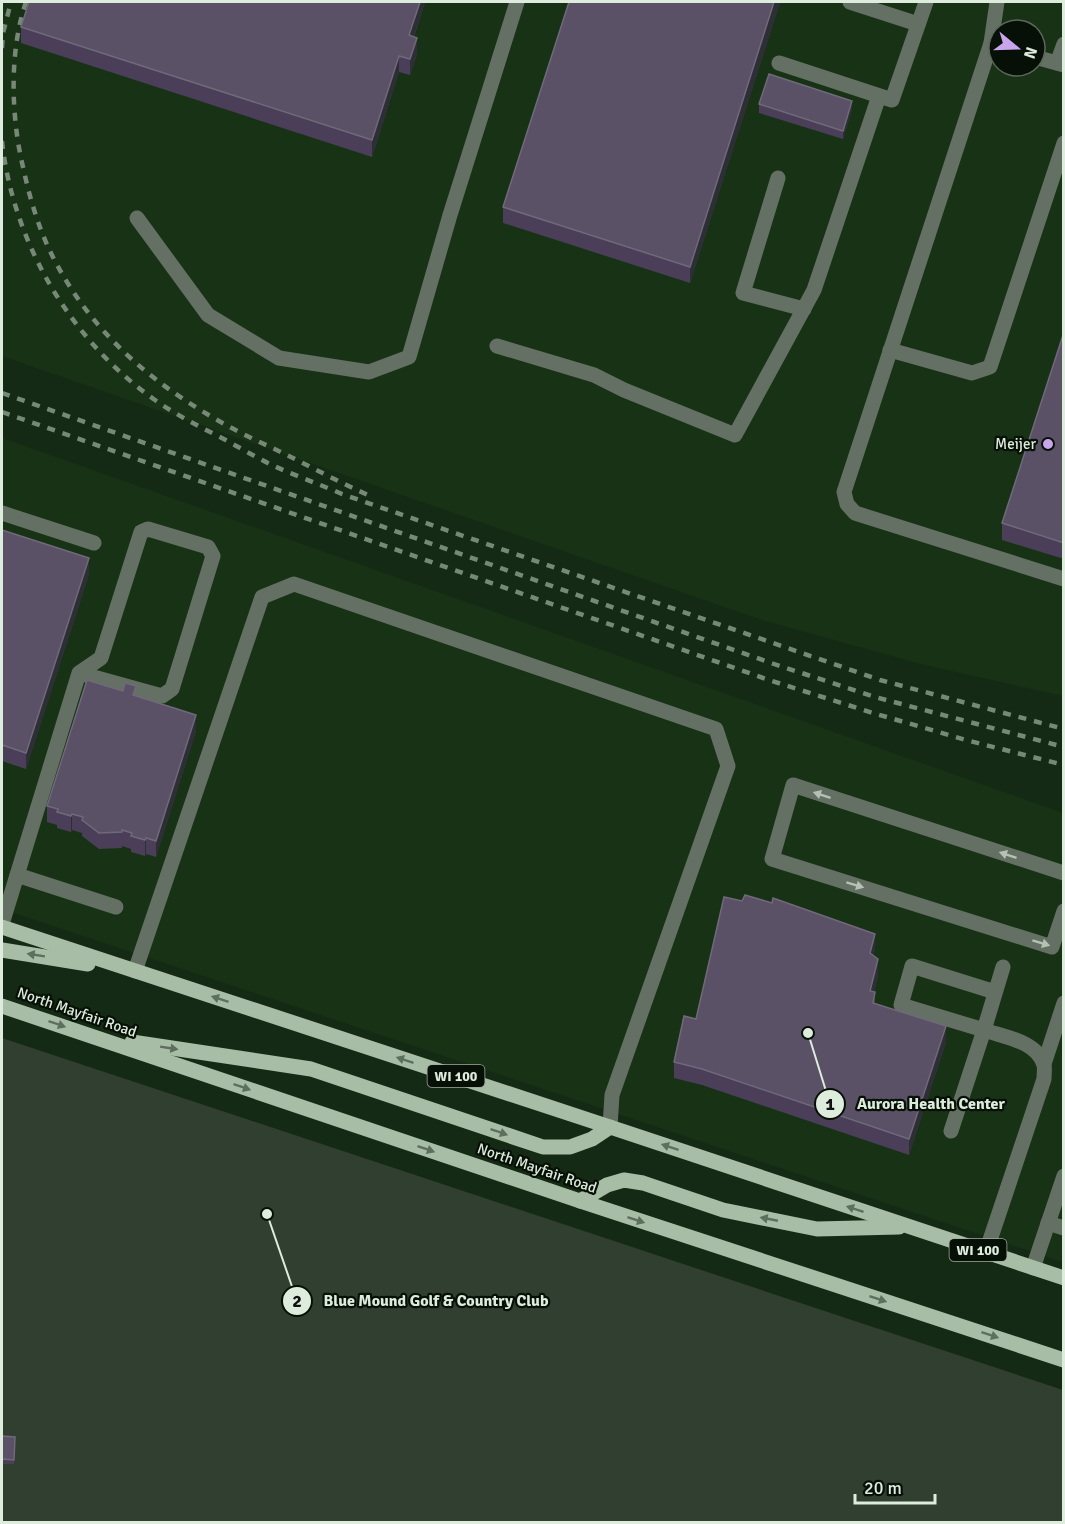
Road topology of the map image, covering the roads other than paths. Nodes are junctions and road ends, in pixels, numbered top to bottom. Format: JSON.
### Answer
{"nodes":[{"id":1,"x":517,"y":2,"type":"edge"},
{"id":2,"x":850,"y":2,"type":"edge"},
{"id":3,"x":926,"y":2,"type":"edge"},
{"id":4,"x":997,"y":2,"type":"edge"},
{"id":5,"x":996,"y":18,"type":"edge"},
{"id":6,"x":918,"y":24,"type":"junction"},
{"id":7,"x":1064,"y":44,"type":"edge"},
{"id":8,"x":779,"y":63,"type":"dead end"},
{"id":9,"x":1060,"y":64,"type":"edge"},
{"id":10,"x":987,"y":67,"type":"edge"},
{"id":11,"x":879,"y":96,"type":"junction"},
{"id":12,"x":1064,"y":143,"type":"edge"},
{"id":13,"x":778,"y":178,"type":"dead end"},
{"id":14,"x":137,"y":218,"type":"dead end"},
{"id":15,"x":804,"y":309,"type":"junction"},
{"id":16,"x":497,"y":346,"type":"dead end"},
{"id":17,"x":890,"y":351,"type":"junction"},
{"id":18,"x":2,"y":513,"type":"edge"},
{"id":19,"x":94,"y":543,"type":"dead end"},
{"id":20,"x":1064,"y":579,"type":"edge"},
{"id":21,"x":79,"y":674,"type":"junction"},
{"id":22,"x":1064,"y":873,"type":"edge"},
{"id":23,"x":17,"y":875,"type":"junction"},
{"id":24,"x":116,"y":907,"type":"dead end"},
{"id":25,"x":1064,"y":910,"type":"edge"},
{"id":26,"x":2,"y":926,"type":"edge"},
{"id":27,"x":2,"y":950,"type":"edge"},
{"id":28,"x":1003,"y":967,"type":"dead end"},
{"id":29,"x":135,"y":971,"type":"junction"},
{"id":30,"x":995,"y":992,"type":"junction"},
{"id":31,"x":1064,"y":1003,"type":"edge"},
{"id":32,"x":2,"y":1005,"type":"edge"},
{"id":33,"x":984,"y":1030,"type":"junction"},
{"id":34,"x":91,"y":1036,"type":"junction"},
{"id":35,"x":1044,"y":1064,"type":"junction"},
{"id":36,"x":610,"y":1127,"type":"junction"},
{"id":37,"x":951,"y":1131,"type":"dead end"},
{"id":38,"x":1064,"y":1176,"type":"edge"},
{"id":39,"x":580,"y":1201,"type":"junction"},
{"id":40,"x":1048,"y":1223,"type":"junction"},
{"id":41,"x":911,"y":1227,"type":"junction"},
{"id":42,"x":1064,"y":1228,"type":"edge"},
{"id":43,"x":986,"y":1252,"type":"junction"},
{"id":44,"x":1034,"y":1268,"type":"junction"},
{"id":45,"x":1064,"y":1278,"type":"edge"},
{"id":46,"x":1064,"y":1360,"type":"edge"}],
"edges":[{"from":1,"to":14,"type":"lane"},
{"from":2,"to":6,"type":"lane"},
{"from":3,"to":6,"type":"lane"},
{"from":4,"to":5,"type":"lane"},
{"from":6,"to":11,"type":"lane"},
{"from":7,"to":9,"type":"lane"},
{"from":8,"to":11,"type":"lane"},
{"from":10,"to":17,"type":"lane"},
{"from":11,"to":15,"type":"lane"},
{"from":12,"to":17,"type":"lane"},
{"from":13,"to":15,"type":"lane"},
{"from":15,"to":16,"type":"lane"},
{"from":17,"to":20,"type":"lane"},
{"from":18,"to":19,"type":"lane"},
{"from":21,"to":21,"type":"lane"},
{"from":21,"to":23,"type":"lane"},
{"from":22,"to":25,"type":"lane","one_way":true},
{"from":23,"to":24,"type":"lane"},
{"from":23,"to":26,"type":"lane"},
{"from":26,"to":29,"type":"main road","number":"WI 100"},
{"from":29,"to":27,"type":"main road","one_way":true},
{"from":28,"to":30,"type":"lane"},
{"from":36,"to":29,"type":"main road","number":"WI 100","one_way":true},
{"from":29,"to":36,"type":"lane"},
{"from":30,"to":33,"type":"lane"},
{"from":30,"to":33,"type":"lane"},
{"from":31,"to":35,"type":"lane"},
{"from":32,"to":34,"type":"main road","name":"North Mayfair Road","one_way":true},
{"from":33,"to":35,"type":"lane"},
{"from":33,"to":37,"type":"lane"},
{"from":34,"to":36,"type":"main road","one_way":true},
{"from":34,"to":39,"type":"main road","name":"North Mayfair Road","one_way":true},
{"from":35,"to":43,"type":"lane"},
{"from":41,"to":36,"type":"main road","number":"WI 100","one_way":true},
{"from":38,"to":40,"type":"lane"},
{"from":41,"to":39,"type":"main road","one_way":true},
{"from":39,"to":46,"type":"main road","name":"North Mayfair Road","one_way":true},
{"from":40,"to":42,"type":"lane"},
{"from":40,"to":44,"type":"lane"},
{"from":41,"to":43,"type":"main road","number":"WI 100"},
{"from":43,"to":44,"type":"main road","number":"WI 100"},
{"from":44,"to":45,"type":"main road","number":"WI 100"}]}
